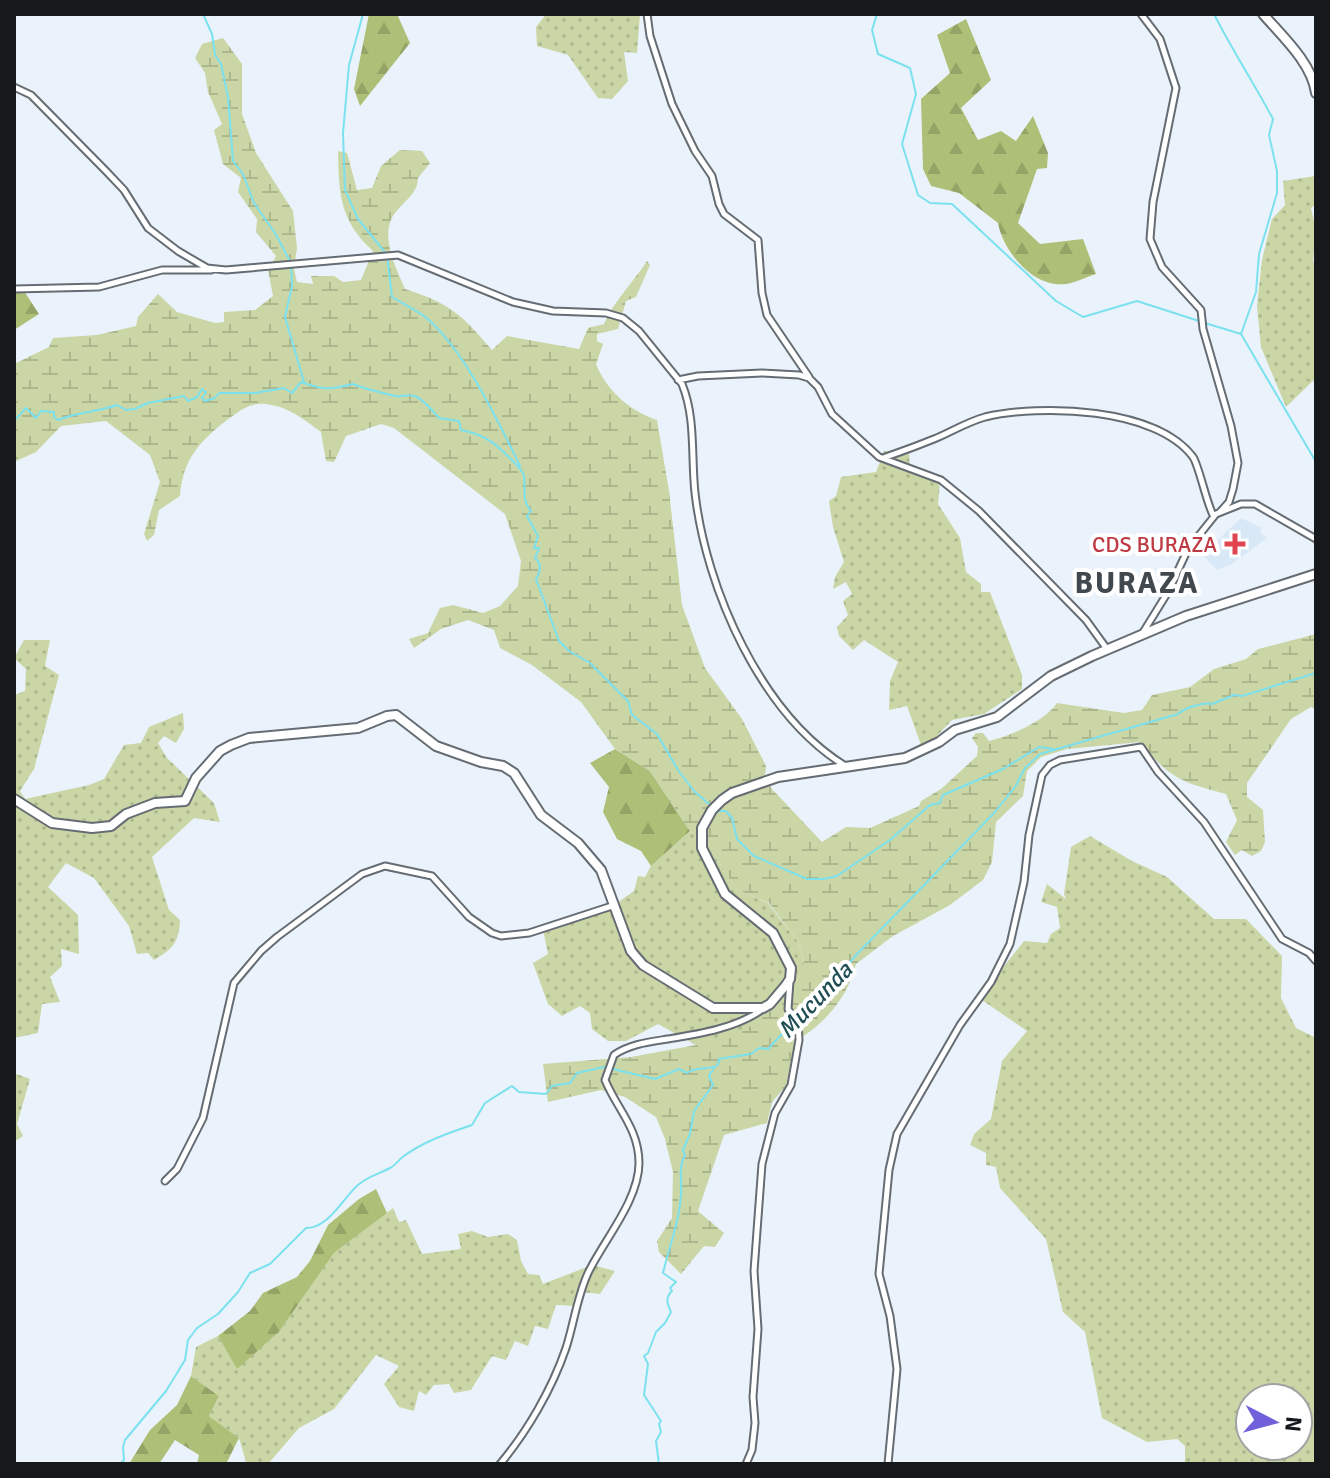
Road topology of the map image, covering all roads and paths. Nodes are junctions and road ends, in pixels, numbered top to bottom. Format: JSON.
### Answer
{"nodes":[{"id":1,"x":647,"y":14,"type":"edge"},
{"id":2,"x":1141,"y":14,"type":"edge"},
{"id":3,"x":1263,"y":14,"type":"edge"},
{"id":4,"x":14,"y":87,"type":"edge"},
{"id":5,"x":1316,"y":93,"type":"edge"},
{"id":6,"x":212,"y":270,"type":"junction"},
{"id":7,"x":14,"y":289,"type":"edge"},
{"id":8,"x":809,"y":378,"type":"junction"},
{"id":9,"x":678,"y":380,"type":"junction"},
{"id":10,"x":882,"y":459,"type":"junction"},
{"id":11,"x":1220,"y":512,"type":"junction"},
{"id":12,"x":1213,"y":515,"type":"junction"},
{"id":13,"x":1316,"y":539,"type":"edge"},
{"id":14,"x":1316,"y":574,"type":"edge"},
{"id":15,"x":1142,"y":634,"type":"junction"},
{"id":16,"x":1107,"y":649,"type":"junction"},
{"id":17,"x":849,"y":768,"type":"junction"},
{"id":18,"x":14,"y":799,"type":"edge"},
{"id":19,"x":615,"y":905,"type":"junction"},
{"id":20,"x":1316,"y":961,"type":"edge"},
{"id":21,"x":790,"y":979,"type":"junction"},
{"id":22,"x":767,"y":1007,"type":"junction"},
{"id":23,"x":165,"y":1181,"type":"dead end"},
{"id":24,"x":500,"y":1464,"type":"edge"},
{"id":25,"x":746,"y":1464,"type":"edge"},
{"id":26,"x":888,"y":1464,"type":"edge"}],
"edges":[{"from":1,"to":8,"type":"street"},
{"from":2,"to":11,"type":"street"},
{"from":3,"to":5,"type":"main road"},
{"from":4,"to":6,"type":"street"},
{"from":6,"to":7,"type":"street"},
{"from":6,"to":9,"type":"street"},
{"from":8,"to":9,"type":"street"},
{"from":8,"to":10,"type":"street"},
{"from":9,"to":17,"type":"street"},
{"from":10,"to":12,"type":"street"},
{"from":10,"to":16,"type":"street"},
{"from":11,"to":12,"type":"street"},
{"from":11,"to":13,"type":"street"},
{"from":12,"to":15,"type":"street"},
{"from":14,"to":15,"type":"main road"},
{"from":15,"to":16,"type":"main road"},
{"from":16,"to":17,"type":"main road"},
{"from":17,"to":21,"type":"main road"},
{"from":18,"to":19,"type":"main road"},
{"from":19,"to":22,"type":"main road"},
{"from":19,"to":23,"type":"street"},
{"from":20,"to":26,"type":"street"},
{"from":21,"to":22,"type":"main road"},
{"from":21,"to":25,"type":"street"},
{"from":22,"to":24,"type":"street"}]}
